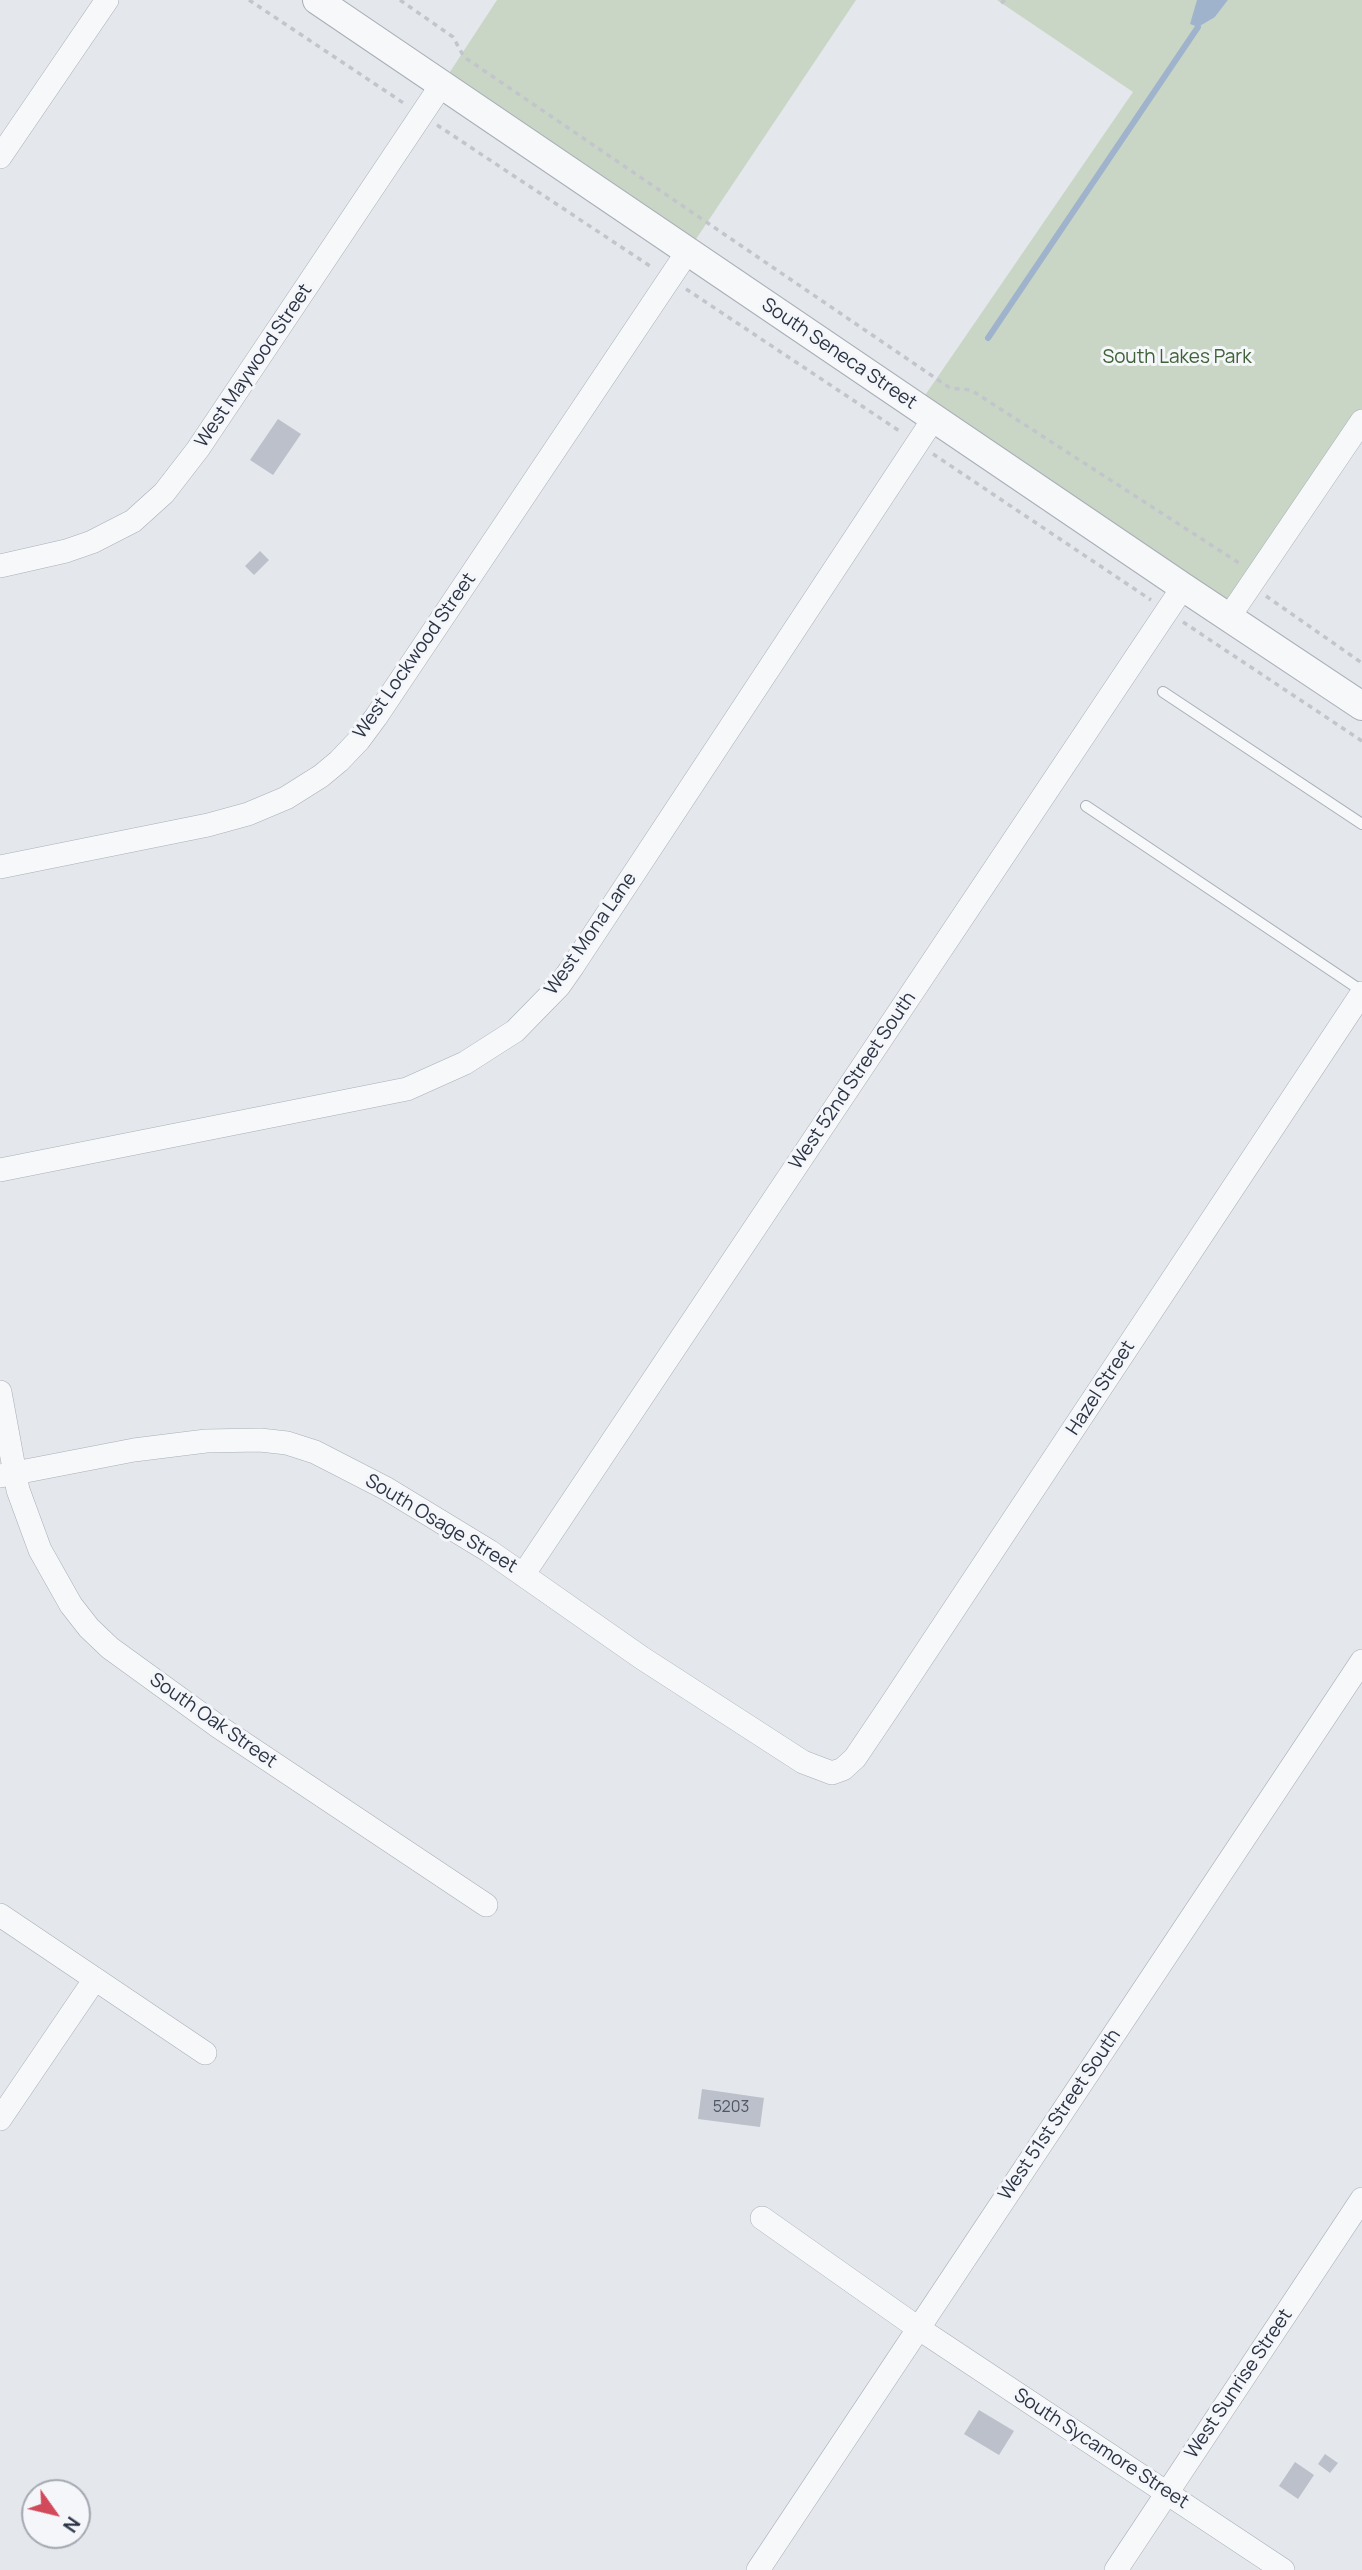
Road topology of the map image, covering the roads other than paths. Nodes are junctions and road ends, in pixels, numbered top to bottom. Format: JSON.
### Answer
{"nodes":[{"id":1,"x":107,"y":0,"type":"edge"},
{"id":2,"x":323,"y":2,"type":"edge"},
{"id":3,"x":442,"y":84,"type":"junction"},
{"id":4,"x":0,"y":157,"type":"edge"},
{"id":5,"x":688,"y":251,"type":"junction"},
{"id":6,"x":934,"y":418,"type":"junction"},
{"id":7,"x":1362,"y":421,"type":"edge"},
{"id":8,"x":0,"y":566,"type":"edge"},
{"id":9,"x":1183,"y":587,"type":"junction"},
{"id":10,"x":1229,"y":617,"type":"junction"},
{"id":11,"x":1163,"y":692,"type":"dead end"},
{"id":12,"x":1362,"y":706,"type":"edge"},
{"id":13,"x":1086,"y":806,"type":"dead end"},
{"id":14,"x":1362,"y":824,"type":"edge"},
{"id":15,"x":0,"y":867,"type":"edge"},
{"id":16,"x":1362,"y":992,"type":"edge"},
{"id":17,"x":0,"y":1170,"type":"edge"},
{"id":18,"x":0,"y":1392,"type":"edge"},
{"id":19,"x":8,"y":1474,"type":"edge"},
{"id":20,"x":523,"y":1575,"type":"junction"},
{"id":21,"x":1359,"y":1668,"type":"edge"},
{"id":22,"x":832,"y":1773,"type":"joint"},
{"id":23,"x":486,"y":1905,"type":"dead end"},
{"id":24,"x":0,"y":1915,"type":"edge"},
{"id":25,"x":95,"y":1979,"type":"junction"},
{"id":26,"x":205,"y":2053,"type":"dead end"},
{"id":27,"x":0,"y":2119,"type":"edge"},
{"id":28,"x":1362,"y":2199,"type":"edge"},
{"id":29,"x":762,"y":2218,"type":"dead end"},
{"id":30,"x":918,"y":2328,"type":"junction"},
{"id":31,"x":1167,"y":2492,"type":"junction"},
{"id":32,"x":758,"y":2570,"type":"edge"},
{"id":33,"x":1116,"y":2570,"type":"edge"},
{"id":34,"x":1283,"y":2570,"type":"edge"}],
"edges":[{"from":1,"to":4,"type":"street"},
{"from":2,"to":3,"type":"street","name":"South Seneca Street"},
{"from":3,"to":5,"type":"street","name":"South Seneca Street"},
{"from":3,"to":8,"type":"street","name":"West Maywood Street"},
{"from":5,"to":6,"type":"street","name":"South Seneca Street"},
{"from":5,"to":15,"type":"street","name":"West Lockwood Street"},
{"from":6,"to":9,"type":"street","name":"South Seneca Street"},
{"from":6,"to":17,"type":"street","name":"West Mona Lane"},
{"from":7,"to":10,"type":"street"},
{"from":9,"to":10,"type":"street","name":"South Seneca Street"},
{"from":9,"to":20,"type":"street","name":"West 52nd Street South"},
{"from":10,"to":12,"type":"street","name":"South Seneca Street"},
{"from":11,"to":14,"type":"lane"},
{"from":13,"to":16,"type":"lane"},
{"from":16,"to":22,"type":"street","name":"Hazel Street"},
{"from":18,"to":19,"type":"street","name":"South Oak Street"},
{"from":19,"to":20,"type":"street","name":"South Osage Street"},
{"from":19,"to":23,"type":"street","name":"South Oak Street"},
{"from":20,"to":22,"type":"street","name":"South Osage Street"},
{"from":21,"to":30,"type":"street","name":"West 51st Street South"},
{"from":24,"to":25,"type":"street"},
{"from":25,"to":26,"type":"street"},
{"from":25,"to":27,"type":"street"},
{"from":28,"to":31,"type":"street","name":"West Sunrise Street"},
{"from":29,"to":30,"type":"street","name":"South Sycamore Street"},
{"from":30,"to":31,"type":"street","name":"South Sycamore Street"},
{"from":30,"to":32,"type":"street","name":"West 51st Street South"},
{"from":31,"to":33,"type":"street","name":"West Sunrise Street"},
{"from":31,"to":34,"type":"street","name":"South Sycamore Street"}]}
